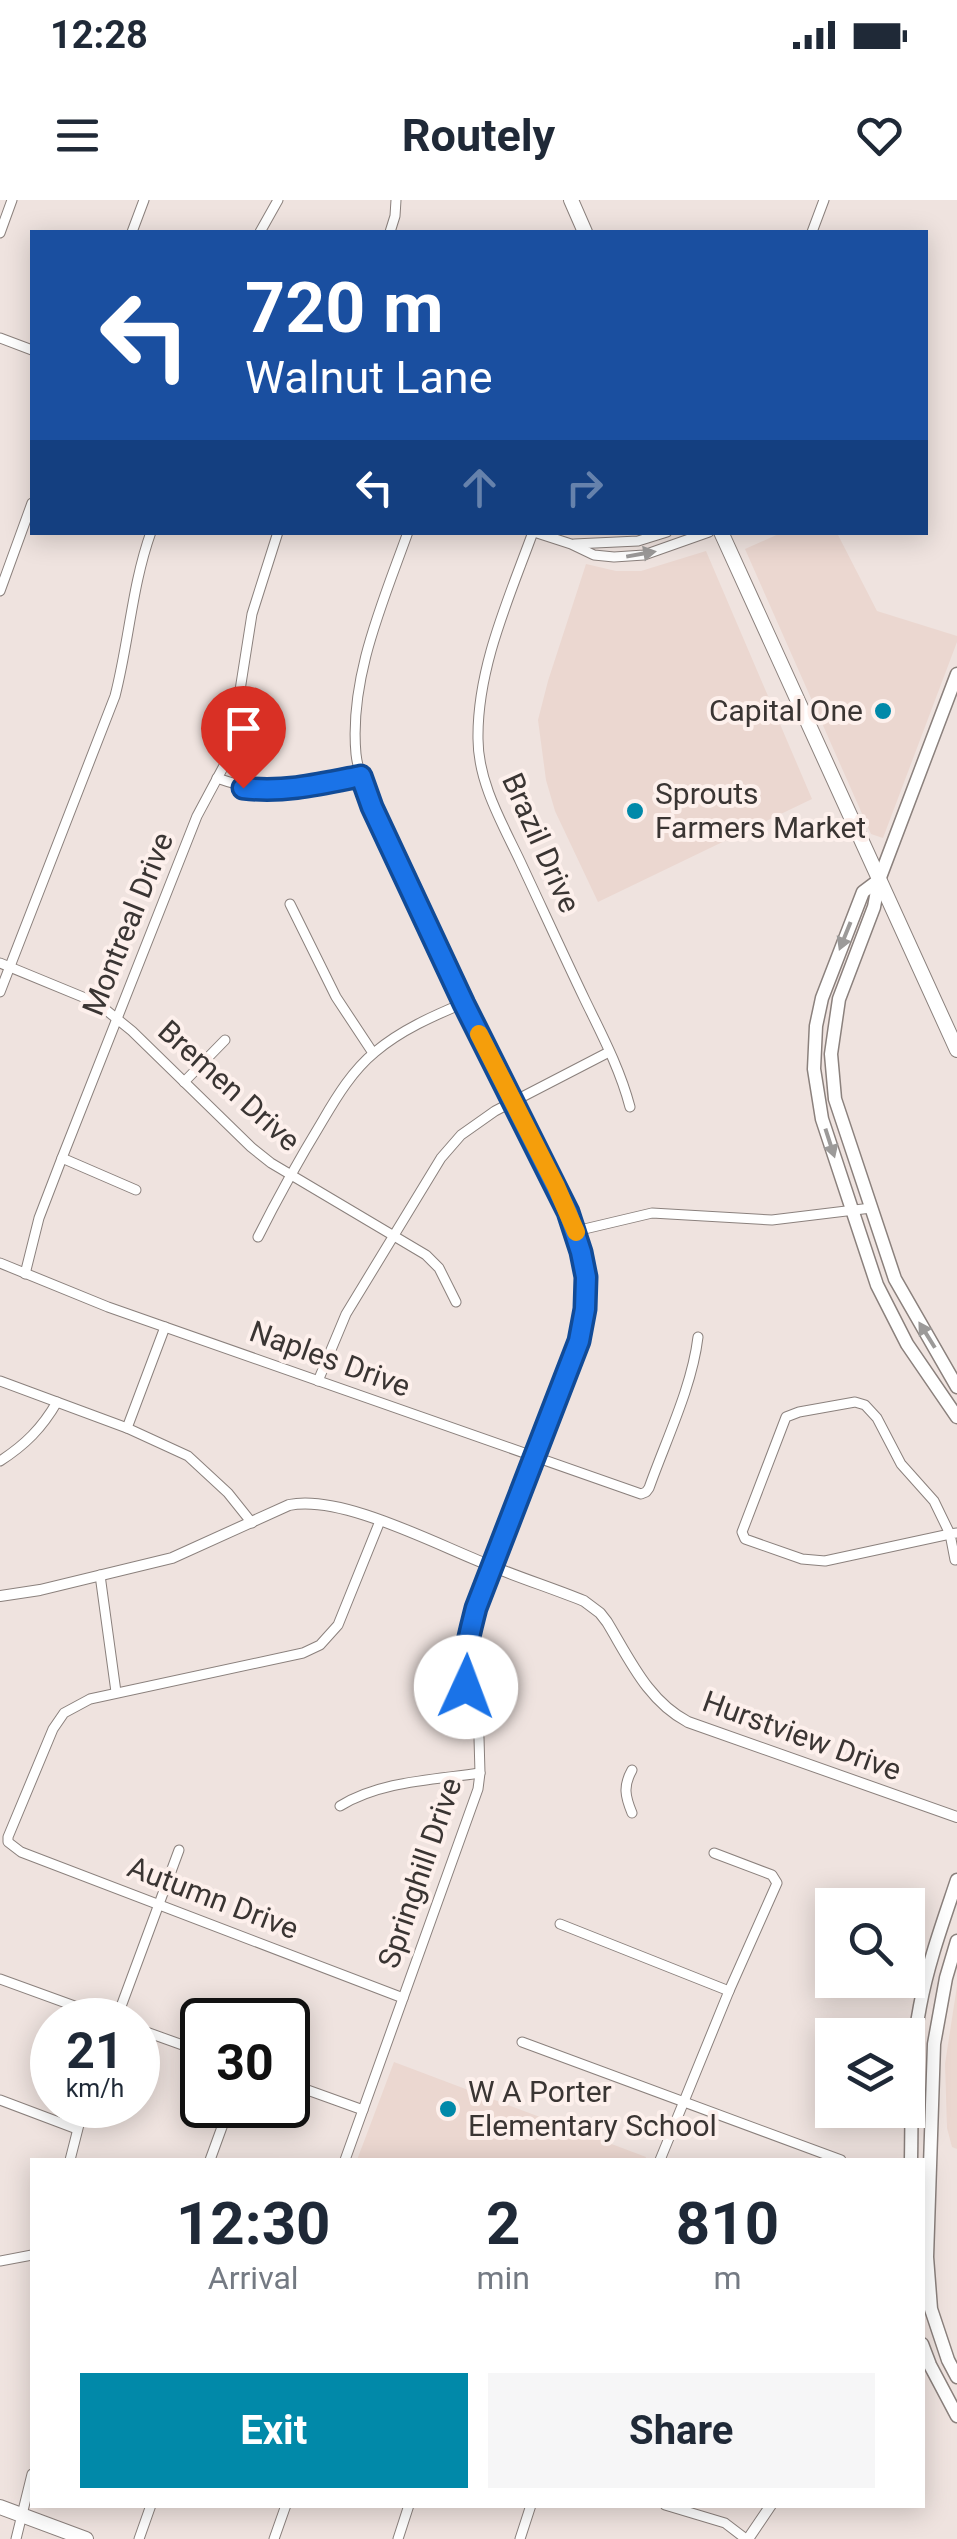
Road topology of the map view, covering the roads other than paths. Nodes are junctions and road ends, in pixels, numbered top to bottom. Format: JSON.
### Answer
{"nodes":[{"id":1,"x":12,"y":200,"type":"edge"},
{"id":2,"x":144,"y":200,"type":"edge"},
{"id":3,"x":278,"y":200,"type":"edge"},
{"id":4,"x":396,"y":200,"type":"edge"},
{"id":5,"x":571,"y":200,"type":"edge"},
{"id":6,"x":824,"y":200,"type":"edge"},
{"id":7,"x":133,"y":230,"type":"edge"},
{"id":8,"x":261,"y":230,"type":"edge"},
{"id":9,"x":391,"y":230,"type":"edge"},
{"id":10,"x":585,"y":230,"type":"edge"},
{"id":11,"x":813,"y":230,"type":"edge"},
{"id":12,"x":0,"y":233,"type":"edge"},
{"id":13,"x":0,"y":338,"type":"edge"},
{"id":14,"x":30,"y":349,"type":"edge"},
{"id":15,"x":30,"y":508,"type":"edge"},
{"id":16,"x":150,"y":535,"type":"edge"},
{"id":17,"x":277,"y":535,"type":"edge"},
{"id":18,"x":407,"y":535,"type":"edge"},
{"id":19,"x":533,"y":535,"type":"edge"},
{"id":20,"x":543,"y":535,"type":"edge"},
{"id":21,"x":657,"y":535,"type":"edge"},
{"id":22,"x":701,"y":535,"type":"edge"},
{"id":23,"x":722,"y":535,"type":"edge"},
{"id":24,"x":571,"y":544,"type":"junction"},
{"id":25,"x":0,"y":591,"type":"edge"},
{"id":26,"x":957,"y":674,"type":"edge"},
{"id":27,"x":361,"y":776,"type":"junction"},
{"id":28,"x":217,"y":778,"type":"junction"},
{"id":29,"x":879,"y":880,"type":"junction"},
{"id":30,"x":290,"y":904,"type":"dead end"},
{"id":31,"x":5,"y":965,"type":"edge"},
{"id":32,"x":0,"y":992,"type":"edge"},
{"id":33,"x":464,"y":1004,"type":"junction"},
{"id":34,"x":118,"y":1020,"type":"junction"},
{"id":35,"x":952,"y":1025,"type":"edge"},
{"id":36,"x":224,"y":1040,"type":"dead end"},
{"id":37,"x":957,"y":1050,"type":"edge"},
{"id":38,"x":610,"y":1052,"type":"junction"},
{"id":39,"x":373,"y":1053,"type":"junction"},
{"id":40,"x":184,"y":1082,"type":"junction"},
{"id":41,"x":513,"y":1102,"type":"junction"},
{"id":42,"x":630,"y":1106,"type":"dead end"},
{"id":43,"x":62,"y":1158,"type":"junction"},
{"id":44,"x":290,"y":1175,"type":"junction"},
{"id":45,"x":136,"y":1190,"type":"dead end"},
{"id":46,"x":871,"y":1208,"type":"junction"},
{"id":47,"x":852,"y":1212,"type":"junction"},
{"id":48,"x":576,"y":1231,"type":"junction"},
{"id":49,"x":393,"y":1235,"type":"junction"},
{"id":50,"x":258,"y":1236,"type":"dead end"},
{"id":51,"x":0,"y":1263,"type":"edge"},
{"id":52,"x":25,"y":1274,"type":"junction"},
{"id":53,"x":456,"y":1302,"type":"dead end"},
{"id":54,"x":165,"y":1327,"type":"junction"},
{"id":55,"x":698,"y":1337,"type":"dead end"},
{"id":56,"x":0,"y":1381,"type":"edge"},
{"id":57,"x":318,"y":1381,"type":"junction"},
{"id":58,"x":957,"y":1388,"type":"edge"},
{"id":59,"x":56,"y":1402,"type":"junction"},
{"id":60,"x":957,"y":1417,"type":"edge"},
{"id":61,"x":127,"y":1428,"type":"junction"},
{"id":62,"x":534,"y":1458,"type":"junction"},
{"id":63,"x":0,"y":1462,"type":"edge"},
{"id":64,"x":252,"y":1522,"type":"junction"},
{"id":65,"x":380,"y":1522,"type":"junction"},
{"id":66,"x":954,"y":1534,"type":"edge"},
{"id":67,"x":954,"y":1560,"type":"dead end"},
{"id":68,"x":492,"y":1567,"type":"junction"},
{"id":69,"x":100,"y":1575,"type":"junction"},
{"id":70,"x":0,"y":1596,"type":"edge"},
{"id":71,"x":116,"y":1692,"type":"junction"},
{"id":72,"x":632,"y":1770,"type":"dead end"},
{"id":73,"x":480,"y":1774,"type":"junction"},
{"id":74,"x":340,"y":1806,"type":"dead end"},
{"id":75,"x":632,"y":1813,"type":"dead end"},
{"id":76,"x":957,"y":1817,"type":"edge"},
{"id":77,"x":180,"y":1850,"type":"dead end"},
{"id":78,"x":714,"y":1853,"type":"dead end"},
{"id":79,"x":957,"y":1880,"type":"edge"},
{"id":80,"x":159,"y":1904,"type":"junction"},
{"id":81,"x":560,"y":1924,"type":"dead end"},
{"id":82,"x":957,"y":1941,"type":"edge"},
{"id":83,"x":0,"y":1979,"type":"edge"},
{"id":84,"x":729,"y":1990,"type":"junction"},
{"id":85,"x":53,"y":1998,"type":"edge"},
{"id":86,"x":123,"y":1998,"type":"edge"},
{"id":87,"x":404,"y":1998,"type":"junction"},
{"id":88,"x":919,"y":2008,"type":"junction"},
{"id":89,"x":938,"y":2013,"type":"junction"},
{"id":90,"x":522,"y":2042,"type":"dead end"},
{"id":91,"x":310,"y":2091,"type":"edge"},
{"id":92,"x":0,"y":2100,"type":"edge"},
{"id":93,"x":685,"y":2102,"type":"junction"},
{"id":94,"x":363,"y":2110,"type":"junction"},
{"id":95,"x":222,"y":2128,"type":"edge"},
{"id":96,"x":77,"y":2129,"type":"joint"},
{"id":97,"x":70,"y":2158,"type":"edge"},
{"id":98,"x":211,"y":2158,"type":"edge"},
{"id":99,"x":346,"y":2158,"type":"edge"},
{"id":100,"x":661,"y":2158,"type":"edge"},
{"id":101,"x":836,"y":2158,"type":"edge"},
{"id":102,"x":910,"y":2158,"type":"edge"},
{"id":103,"x":30,"y":2255,"type":"edge"},
{"id":104,"x":0,"y":2261,"type":"edge"},
{"id":105,"x":925,"y":2322,"type":"edge"},
{"id":106,"x":925,"y":2352,"type":"edge"},
{"id":107,"x":955,"y":2374,"type":"edge"},
{"id":108,"x":957,"y":2416,"type":"edge"},
{"id":109,"x":30,"y":2482,"type":"edge"},
{"id":110,"x":0,"y":2507,"type":"edge"},
{"id":111,"x":151,"y":2508,"type":"edge"},
{"id":112,"x":285,"y":2508,"type":"edge"},
{"id":113,"x":409,"y":2508,"type":"edge"},
{"id":114,"x":530,"y":2508,"type":"edge"},
{"id":115,"x":676,"y":2508,"type":"edge"},
{"id":116,"x":769,"y":2508,"type":"edge"},
{"id":117,"x":22,"y":2516,"type":"junction"},
{"id":118,"x":16,"y":2539,"type":"edge"},
{"id":119,"x":86,"y":2539,"type":"edge"},
{"id":120,"x":139,"y":2539,"type":"edge"},
{"id":121,"x":274,"y":2539,"type":"edge"},
{"id":122,"x":398,"y":2539,"type":"edge"},
{"id":123,"x":520,"y":2539,"type":"edge"},
{"id":124,"x":747,"y":2539,"type":"edge"}],
"edges":[{"from":1,"to":12,"type":"street"},
{"from":2,"to":7,"type":"street"},
{"from":3,"to":8,"type":"street"},
{"from":4,"to":9,"type":"street"},
{"from":5,"to":10,"type":"main road"},
{"from":6,"to":11,"type":"street"},
{"from":13,"to":14,"type":"street"},
{"from":15,"to":25,"type":"street"},
{"from":16,"to":31,"type":"street"},
{"from":17,"to":28,"type":"street","name":"Montreal Drive"},
{"from":18,"to":27,"type":"street","name":"Springhill Drive"},
{"from":19,"to":38,"type":"street","name":"Brazil Drive"},
{"from":20,"to":24,"type":"street"},
{"from":21,"to":24,"type":"street"},
{"from":24,"to":22,"type":"street","one_way":true},
{"from":23,"to":29,"type":"main road"},
{"from":26,"to":29,"type":"main road"},
{"from":27,"to":28,"type":"street"},
{"from":27,"to":33,"type":"street","name":"Springhill Drive"},
{"from":28,"to":34,"type":"street","name":"Montreal Drive"},
{"from":29,"to":35,"type":"main road"},
{"from":29,"to":46,"type":"main road"},
{"from":29,"to":47,"type":"main road","one_way":true},
{"from":30,"to":39,"type":"street"},
{"from":31,"to":32,"type":"street"},
{"from":31,"to":34,"type":"street","name":"Bremen Drive"},
{"from":33,"to":39,"type":"street"},
{"from":33,"to":41,"type":"street","name":"Springhill Drive"},
{"from":34,"to":40,"type":"street","name":"Bremen Drive"},
{"from":34,"to":43,"type":"street","name":"Montreal Drive"},
{"from":35,"to":37,"type":"main road"},
{"from":36,"to":40,"type":"street"},
{"from":38,"to":41,"type":"street"},
{"from":38,"to":42,"type":"street","name":"Brazil Drive"},
{"from":39,"to":44,"type":"street"},
{"from":40,"to":44,"type":"street","name":"Bremen Drive"},
{"from":41,"to":48,"type":"street","name":"Springhill Drive"},
{"from":41,"to":49,"type":"street"},
{"from":43,"to":45,"type":"street"},
{"from":43,"to":52,"type":"street","name":"Montreal Drive"},
{"from":44,"to":49,"type":"street","name":"Bremen Drive"},
{"from":44,"to":50,"type":"street"},
{"from":46,"to":47,"type":"street"},
{"from":58,"to":46,"type":"main road","one_way":true},
{"from":47,"to":48,"type":"street"},
{"from":47,"to":60,"type":"main road"},
{"from":48,"to":62,"type":"street","name":"Springhill Drive"},
{"from":49,"to":53,"type":"street","name":"Bremen Drive"},
{"from":49,"to":57,"type":"street"},
{"from":51,"to":52,"type":"street","name":"Naples Drive"},
{"from":52,"to":54,"type":"street","name":"Naples Drive"},
{"from":54,"to":57,"type":"street","name":"Naples Drive"},
{"from":54,"to":61,"type":"street"},
{"from":55,"to":62,"type":"street","name":"Naples Drive"},
{"from":56,"to":59,"type":"street"},
{"from":57,"to":62,"type":"street","name":"Naples Drive"},
{"from":59,"to":61,"type":"street"},
{"from":59,"to":63,"type":"street"},
{"from":61,"to":64,"type":"street"},
{"from":62,"to":68,"type":"street","name":"Springhill Drive"},
{"from":64,"to":65,"type":"street","name":"Hurstview Drive"},
{"from":64,"to":69,"type":"street","name":"Hurstview Drive"},
{"from":65,"to":68,"type":"street","name":"Hurstview Drive"},
{"from":65,"to":71,"type":"street"},
{"from":66,"to":66,"type":"street"},
{"from":66,"to":67,"type":"street"},
{"from":68,"to":73,"type":"street","name":"Springhill Drive"},
{"from":68,"to":76,"type":"street","name":"Hurstview Drive"},
{"from":69,"to":70,"type":"street","name":"Hurstview Drive"},
{"from":69,"to":71,"type":"street"},
{"from":71,"to":80,"type":"street","name":"Autumn Drive"},
{"from":72,"to":75,"type":"street"},
{"from":73,"to":74,"type":"street"},
{"from":73,"to":87,"type":"street","name":"Springhill Drive"},
{"from":77,"to":80,"type":"street"},
{"from":78,"to":84,"type":"street"},
{"from":79,"to":88,"type":"main road"},
{"from":80,"to":86,"type":"street"},
{"from":80,"to":87,"type":"street","name":"Autumn Drive"},
{"from":81,"to":84,"type":"street"},
{"from":82,"to":89,"type":"main road"},
{"from":83,"to":85,"type":"street"},
{"from":84,"to":93,"type":"street"},
{"from":87,"to":94,"type":"street","name":"Springhill Drive"},
{"from":88,"to":89,"type":"main road"},
{"from":88,"to":102,"type":"main road"},
{"from":89,"to":107,"type":"main road"},
{"from":90,"to":93,"type":"street"},
{"from":91,"to":94,"type":"street"},
{"from":92,"to":96,"type":"street"},
{"from":93,"to":100,"type":"street"},
{"from":93,"to":101,"type":"street"},
{"from":94,"to":99,"type":"street","name":"Springhill Drive"},
{"from":95,"to":98,"type":"street"},
{"from":96,"to":97,"type":"street"},
{"from":103,"to":104,"type":"street"},
{"from":105,"to":107,"type":"main road"},
{"from":106,"to":108,"type":"main road"},
{"from":109,"to":117,"type":"street"},
{"from":110,"to":117,"type":"main road"},
{"from":111,"to":120,"type":"street"},
{"from":112,"to":121,"type":"street"},
{"from":113,"to":122,"type":"street"},
{"from":114,"to":123,"type":"street"},
{"from":115,"to":124,"type":"street"},
{"from":116,"to":124,"type":"street"},
{"from":117,"to":118,"type":"street"},
{"from":117,"to":119,"type":"main road"}]}
